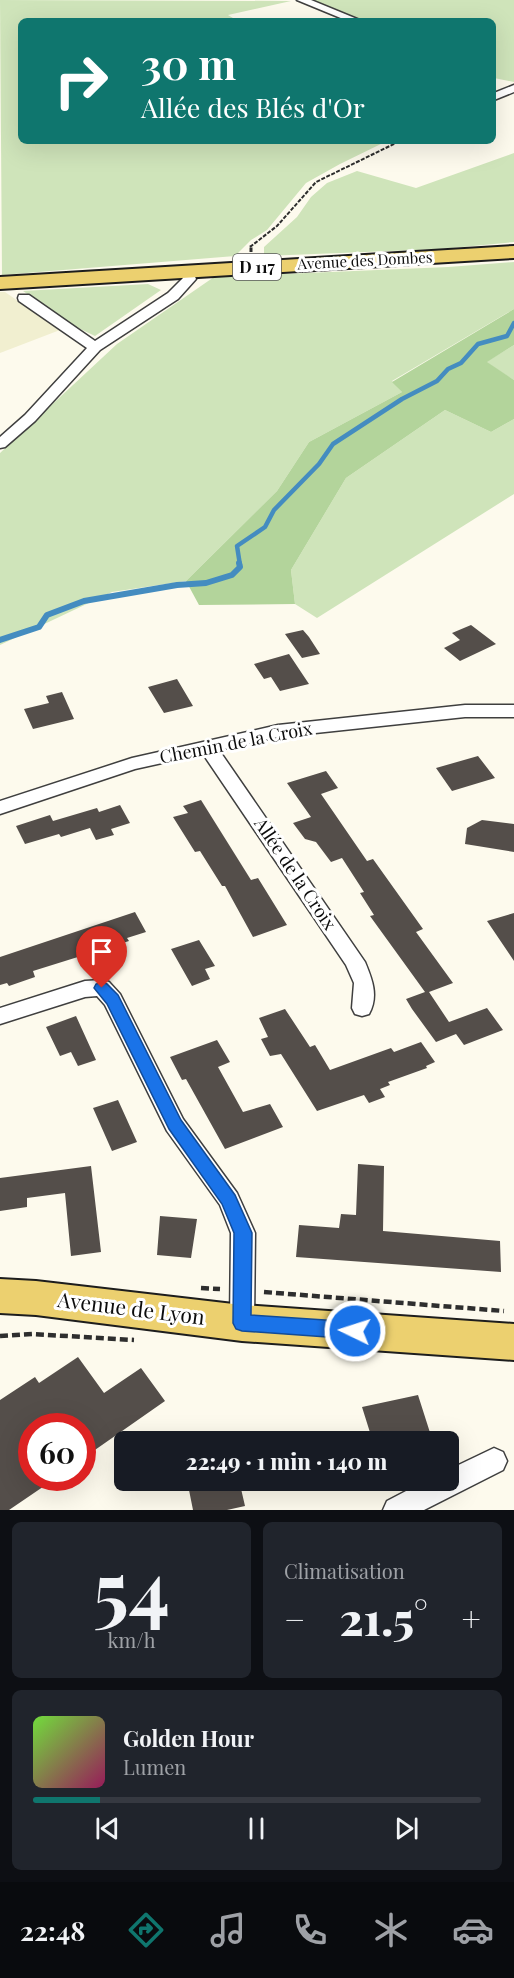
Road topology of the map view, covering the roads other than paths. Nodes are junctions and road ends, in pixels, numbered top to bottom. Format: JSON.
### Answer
{"nodes":[{"id":1,"x":302,"y":0,"type":"edge"},
{"id":2,"x":349,"y":18,"type":"edge"},
{"id":3,"x":497,"y":84,"type":"dead end"},
{"id":4,"x":514,"y":88,"type":"edge"},
{"id":5,"x":496,"y":97,"type":"edge"},
{"id":6,"x":514,"y":252,"type":"edge"},
{"id":7,"x":187,"y":271,"type":"junction"},
{"id":8,"x":0,"y":283,"type":"edge"},
{"id":9,"x":24,"y":298,"type":"dead end"},
{"id":10,"x":95,"y":347,"type":"junction"},
{"id":11,"x":0,"y":444,"type":"edge"},
{"id":12,"x":514,"y":711,"type":"edge"},
{"id":13,"x":208,"y":747,"type":"junction"},
{"id":14,"x":0,"y":808,"type":"edge"},
{"id":15,"x":362,"y":1008,"type":"dead end"},
{"id":16,"x":0,"y":1016,"type":"edge"},
{"id":17,"x":0,"y":1296,"type":"edge"},
{"id":18,"x":242,"y":1323,"type":"junction"},
{"id":19,"x":514,"y":1342,"type":"edge"},
{"id":20,"x":494,"y":1461,"type":"dead end"},
{"id":21,"x":396,"y":1510,"type":"edge"}],
"edges":[{"from":1,"to":2,"type":"street"},
{"from":3,"to":4,"type":"street"},
{"from":4,"to":5,"type":"street"},
{"from":6,"to":7,"type":"main road","name":"Avenue des Dombes","number":"D 117"},
{"from":7,"to":8,"type":"main road","name":"Avenue des Dombes","number":"D 117"},
{"from":7,"to":10,"type":"street"},
{"from":9,"to":10,"type":"street"},
{"from":10,"to":11,"type":"street"},
{"from":12,"to":13,"type":"street","name":"Chemin de la Croix"},
{"from":13,"to":14,"type":"street","name":"Chemin de la Croix"},
{"from":13,"to":15,"type":"street","name":"Allée de la Croix"},
{"from":16,"to":18,"type":"street"},
{"from":17,"to":18,"type":"main road","name":"Avenue de Lyon"},
{"from":18,"to":19,"type":"main road","name":"Avenue de Lyon"},
{"from":20,"to":21,"type":"street"}]}
